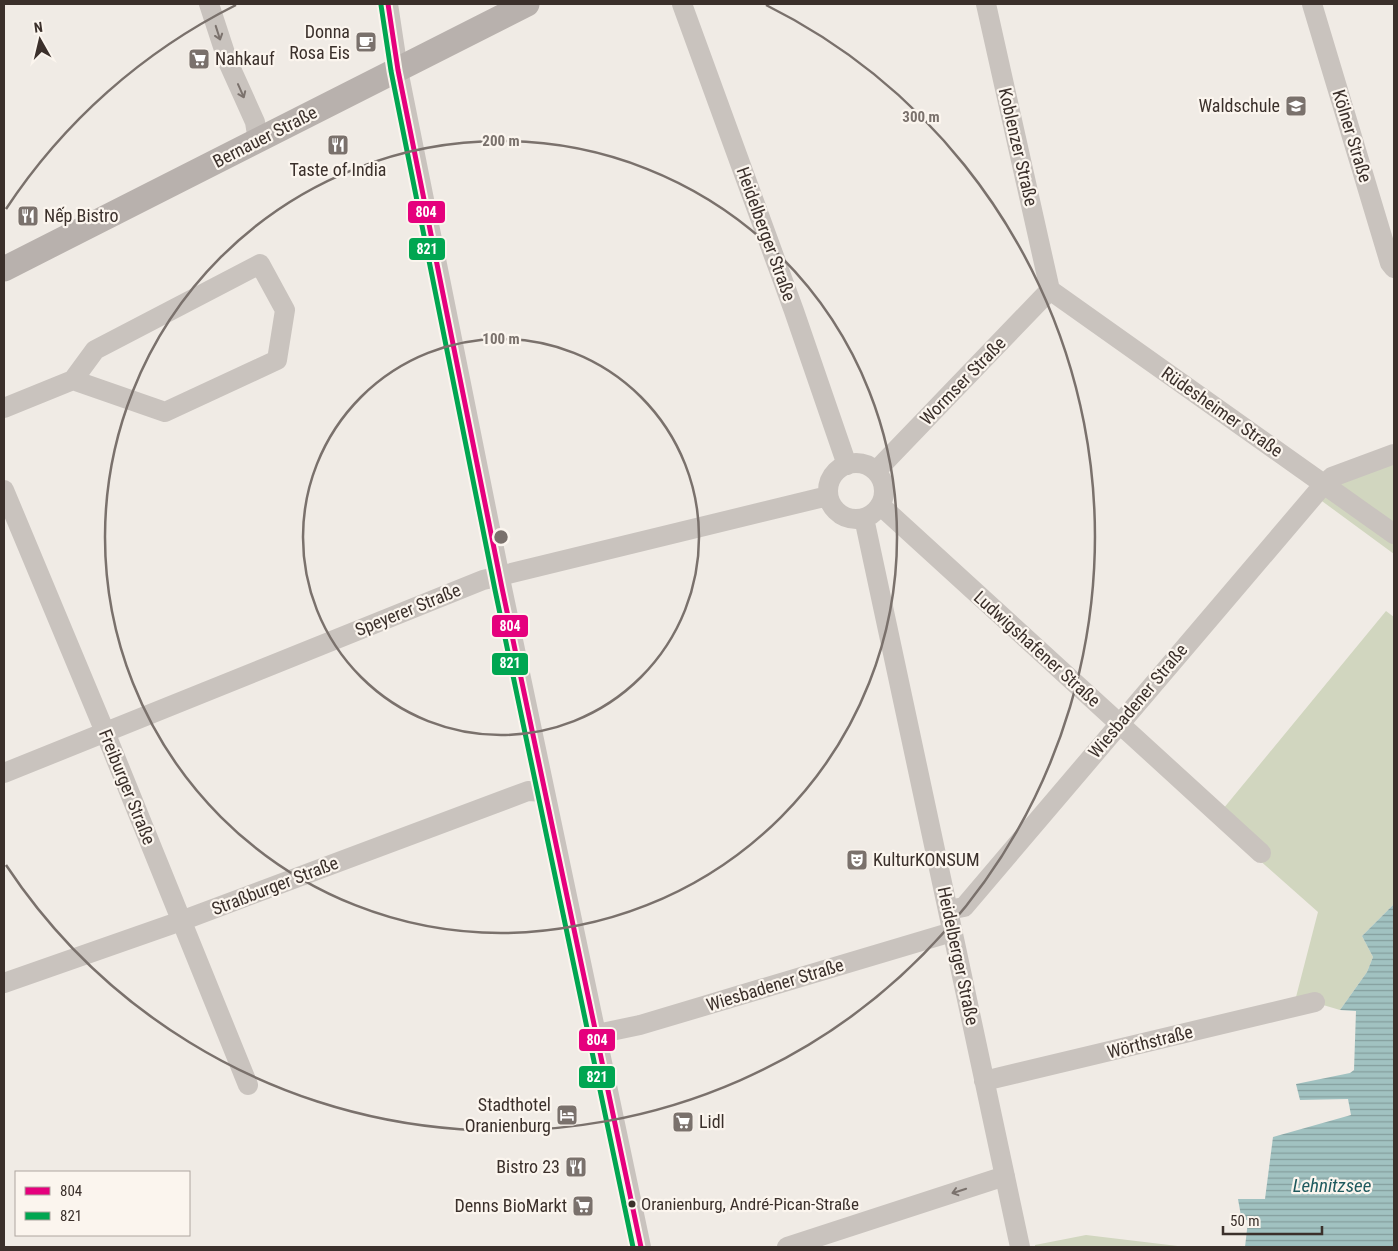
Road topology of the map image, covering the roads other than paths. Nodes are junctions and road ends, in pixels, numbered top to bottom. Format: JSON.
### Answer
{"nodes":[{"id":1,"x":209,"y":4,"type":"edge"},
{"id":2,"x":388,"y":4,"type":"edge"},
{"id":3,"x":527,"y":4,"type":"edge"},
{"id":4,"x":682,"y":4,"type":"edge"},
{"id":5,"x":986,"y":4,"type":"edge"},
{"id":6,"x":1312,"y":4,"type":"edge"},
{"id":7,"x":398,"y":70,"type":"junction"},
{"id":8,"x":258,"y":140,"type":"junction"},
{"id":9,"x":1394,"y":268,"type":"edge"},
{"id":10,"x":4,"y":269,"type":"edge"},
{"id":11,"x":1050,"y":290,"type":"junction"},
{"id":12,"x":73,"y":380,"type":"junction"},
{"id":13,"x":4,"y":408,"type":"edge"},
{"id":14,"x":1394,"y":454,"type":"edge"},
{"id":15,"x":847,"y":464,"type":"junction"},
{"id":16,"x":876,"y":471,"type":"junction"},
{"id":17,"x":1324,"y":484,"type":"junction"},
{"id":18,"x":4,"y":490,"type":"edge"},
{"id":19,"x":828,"y":496,"type":"junction"},
{"id":20,"x":880,"y":505,"type":"junction"},
{"id":21,"x":864,"y":518,"type":"junction"},
{"id":22,"x":1394,"y":534,"type":"edge"},
{"id":23,"x":500,"y":576,"type":"junction"},
{"id":24,"x":1119,"y":724,"type":"junction"},
{"id":25,"x":105,"y":732,"type":"junction"},
{"id":26,"x":4,"y":773,"type":"edge"},
{"id":27,"x":545,"y":792,"type":"junction"},
{"id":28,"x":1261,"y":853,"type":"dead end"},
{"id":29,"x":948,"y":910,"type":"junction"},
{"id":30,"x":181,"y":921,"type":"junction"},
{"id":31,"x":952,"y":932,"type":"junction"},
{"id":32,"x":4,"y":983,"type":"edge"},
{"id":33,"x":1315,"y":1002,"type":"dead end"},
{"id":34,"x":597,"y":1034,"type":"junction"},
{"id":35,"x":984,"y":1081,"type":"junction"},
{"id":36,"x":248,"y":1085,"type":"dead end"},
{"id":37,"x":1005,"y":1176,"type":"junction"},
{"id":38,"x":642,"y":1247,"type":"edge"},
{"id":39,"x":786,"y":1247,"type":"edge"},
{"id":40,"x":1020,"y":1247,"type":"edge"}],
"edges":[{"from":1,"to":8,"type":"street","one_way":true},
{"from":2,"to":7,"type":"street"},
{"from":3,"to":7,"type":"main road","name":"Bernauer Straße"},
{"from":4,"to":15,"type":"street","name":"Heidelberger Straße"},
{"from":5,"to":11,"type":"street","name":"Koblenzer Straße"},
{"from":6,"to":9,"type":"street","name":"Kölner Straße"},
{"from":7,"to":8,"type":"main road","name":"Bernauer Straße"},
{"from":7,"to":23,"type":"street"},
{"from":8,"to":10,"type":"main road","name":"Bernauer Straße"},
{"from":11,"to":16,"type":"street","name":"Wormser Straße"},
{"from":11,"to":17,"type":"street","name":"Rüdesheimer Straße"},
{"from":12,"to":12,"type":"street"},
{"from":12,"to":13,"type":"street"},
{"from":14,"to":17,"type":"street"},
{"from":15,"to":16,"type":"street"},
{"from":15,"to":19,"type":"street"},
{"from":16,"to":20,"type":"street"},
{"from":17,"to":22,"type":"street","name":"Rüdesheimer Straße"},
{"from":17,"to":24,"type":"street","name":"Wiesbadener Straße"},
{"from":18,"to":25,"type":"street","name":"Freiburger Straße"},
{"from":19,"to":21,"type":"street"},
{"from":19,"to":23,"type":"street","name":"Speyerer Straße"},
{"from":20,"to":21,"type":"street"},
{"from":20,"to":24,"type":"street","name":"Ludwigshafener Straße"},
{"from":21,"to":29,"type":"street","name":"Heidelberger Straße"},
{"from":23,"to":25,"type":"street","name":"Speyerer Straße"},
{"from":23,"to":27,"type":"street"},
{"from":24,"to":28,"type":"street","name":"Ludwigshafener Straße"},
{"from":24,"to":29,"type":"street","name":"Wiesbadener Straße"},
{"from":25,"to":26,"type":"street","name":"Speyerer Straße"},
{"from":25,"to":30,"type":"street","name":"Freiburger Straße"},
{"from":27,"to":30,"type":"street","name":"Straßburger Straße"},
{"from":27,"to":34,"type":"street"},
{"from":29,"to":31,"type":"street","name":"Heidelberger Straße"},
{"from":30,"to":32,"type":"street","name":"Straßburger Straße"},
{"from":30,"to":36,"type":"street","name":"Freiburger Straße"},
{"from":31,"to":34,"type":"street","name":"Wiesbadener Straße"},
{"from":31,"to":35,"type":"street","name":"Heidelberger Straße"},
{"from":33,"to":35,"type":"street","name":"Wörthstraße"},
{"from":34,"to":38,"type":"street"},
{"from":35,"to":37,"type":"street","name":"Heidelberger Straße"},
{"from":37,"to":39,"type":"street","one_way":true},
{"from":37,"to":40,"type":"street","name":"Heidelberger Straße"}]}
